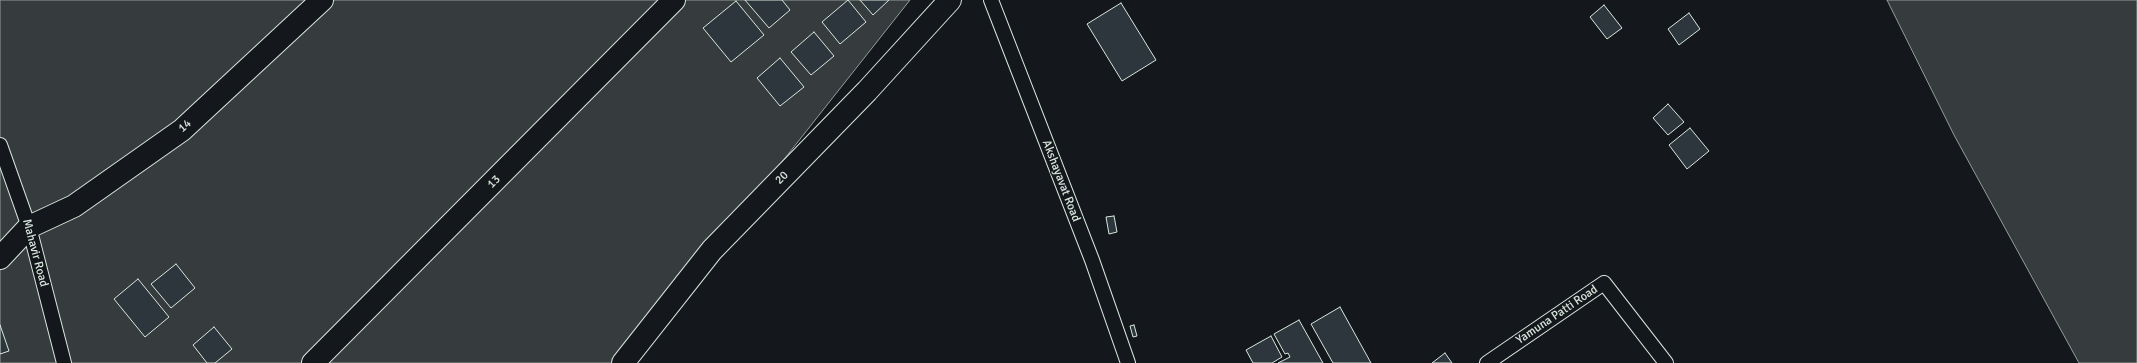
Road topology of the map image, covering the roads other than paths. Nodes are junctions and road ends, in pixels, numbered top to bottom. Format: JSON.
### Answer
{"nodes":[{"id":1,"x":322,"y":0,"type":"edge"},
{"id":2,"x":674,"y":0,"type":"edge"},
{"id":3,"x":950,"y":0,"type":"edge"},
{"id":4,"x":991,"y":0,"type":"edge"},
{"id":5,"x":0,"y":145,"type":"edge"},
{"id":6,"x":29,"y":226,"type":"junction"},
{"id":7,"x":0,"y":258,"type":"edge"},
{"id":8,"x":64,"y":363,"type":"edge"},
{"id":9,"x":314,"y":363,"type":"edge"},
{"id":10,"x":623,"y":363,"type":"edge"},
{"id":11,"x":1128,"y":363,"type":"edge"},
{"id":12,"x":1487,"y":363,"type":"edge"},
{"id":13,"x":1666,"y":363,"type":"edge"}],
"edges":[{"from":1,"to":6,"type":"street","name":"14"},
{"from":2,"to":9,"type":"street","name":"13"},
{"from":3,"to":10,"type":"street","name":"20"},
{"from":4,"to":11,"type":"lane","name":"Akshayavat Road"},
{"from":5,"to":6,"type":"lane","name":"Mahavir Road"},
{"from":6,"to":7,"type":"street"},
{"from":6,"to":8,"type":"lane","name":"Mahavir Road"},
{"from":12,"to":13,"type":"lane","name":"Yamuna Patti Road"}]}
